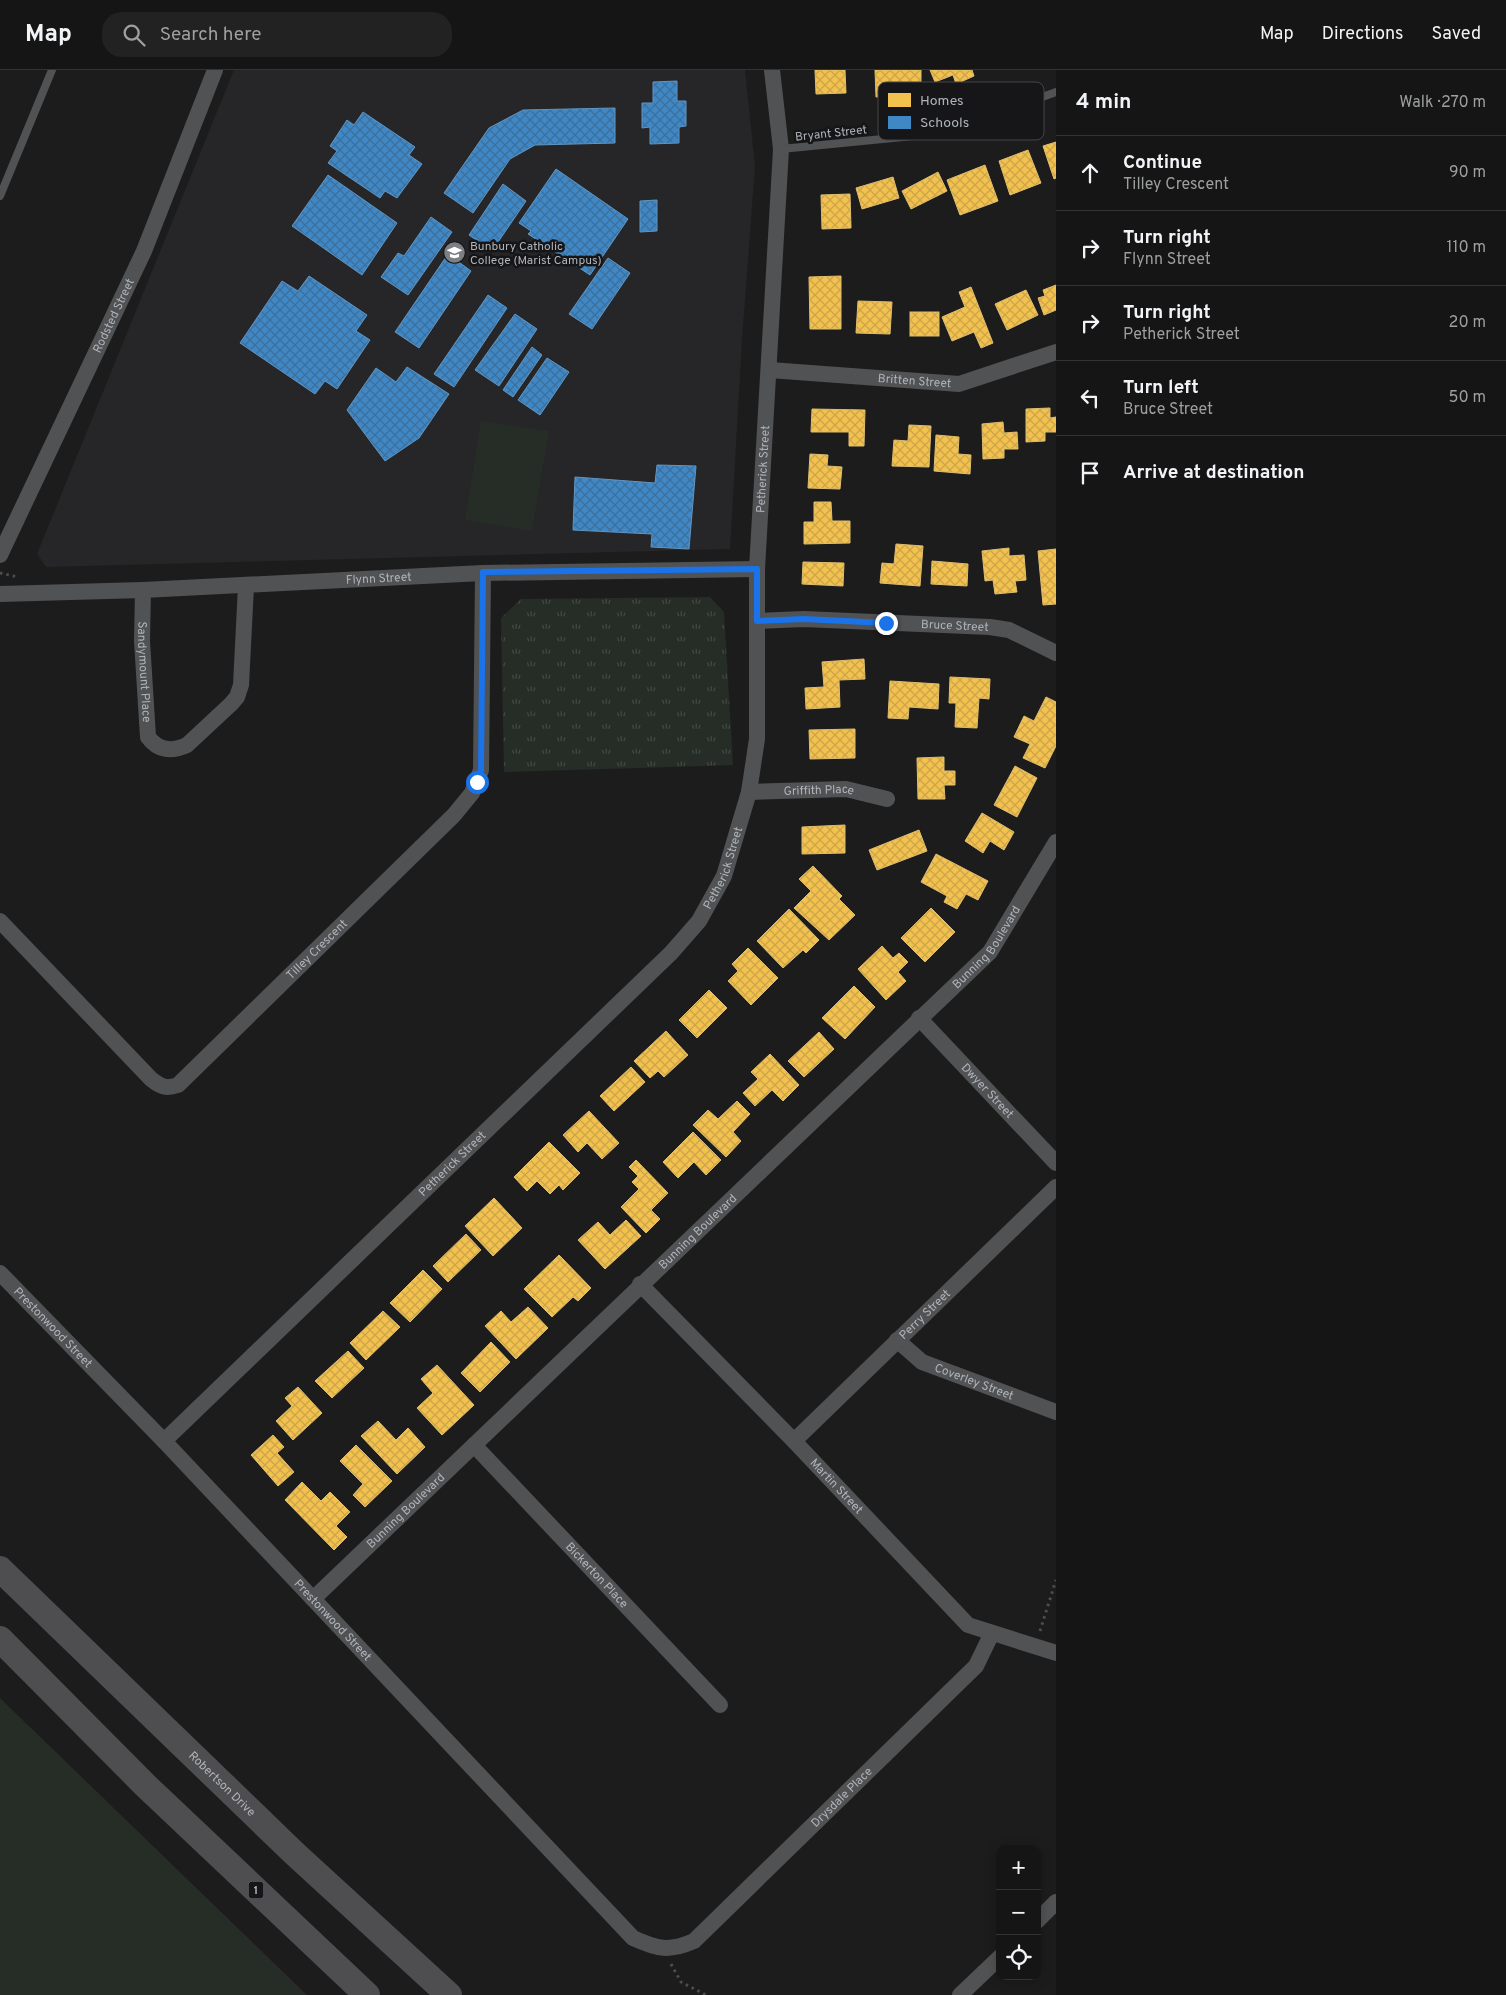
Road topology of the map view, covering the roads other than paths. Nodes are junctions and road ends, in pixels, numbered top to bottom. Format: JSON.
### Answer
{"nodes":[{"id":1,"x":52,"y":70,"type":"edge"},
{"id":2,"x":215,"y":70,"type":"edge"},
{"id":3,"x":772,"y":70,"type":"edge"},
{"id":4,"x":1056,"y":92,"type":"edge"},
{"id":5,"x":1044,"y":96,"type":"edge"},
{"id":6,"x":878,"y":139,"type":"edge"},
{"id":7,"x":781,"y":149,"type":"junction"},
{"id":8,"x":0,"y":196,"type":"edge"},
{"id":9,"x":1056,"y":352,"type":"edge"},
{"id":10,"x":770,"y":370,"type":"junction"},
{"id":11,"x":0,"y":555,"type":"edge"},
{"id":12,"x":757,"y":569,"type":"junction"},
{"id":13,"x":483,"y":572,"type":"junction"},
{"id":14,"x":246,"y":586,"type":"junction"},
{"id":15,"x":143,"y":590,"type":"junction"},
{"id":16,"x":0,"y":594,"type":"edge"},
{"id":17,"x":757,"y":621,"type":"junction"},
{"id":18,"x":1056,"y":653,"type":"edge"},
{"id":19,"x":749,"y":792,"type":"junction"},
{"id":20,"x":887,"y":799,"type":"dead end"},
{"id":21,"x":1056,"y":842,"type":"edge"},
{"id":22,"x":0,"y":921,"type":"edge"},
{"id":23,"x":919,"y":1018,"type":"junction"},
{"id":24,"x":1056,"y":1163,"type":"edge"},
{"id":25,"x":1056,"y":1187,"type":"edge"},
{"id":26,"x":0,"y":1273,"type":"edge"},
{"id":27,"x":640,"y":1284,"type":"junction"},
{"id":28,"x":897,"y":1340,"type":"junction"},
{"id":29,"x":1056,"y":1412,"type":"edge"},
{"id":30,"x":164,"y":1441,"type":"junction"},
{"id":31,"x":794,"y":1442,"type":"junction"},
{"id":32,"x":474,"y":1445,"type":"junction"},
{"id":33,"x":0,"y":1569,"type":"edge"},
{"id":34,"x":313,"y":1599,"type":"junction"},
{"id":35,"x":992,"y":1632,"type":"junction"},
{"id":36,"x":0,"y":1639,"type":"edge"},
{"id":37,"x":1056,"y":1653,"type":"edge"},
{"id":38,"x":720,"y":1706,"type":"dead end"},
{"id":39,"x":1056,"y":1902,"type":"edge"},
{"id":40,"x":1041,"y":1916,"type":"edge"},
{"id":41,"x":670,"y":1948,"type":"joint"},
{"id":42,"x":996,"y":1961,"type":"edge"},
{"id":43,"x":367,"y":1995,"type":"edge"},
{"id":44,"x":449,"y":1995,"type":"edge"},
{"id":45,"x":960,"y":1995,"type":"edge"}],
"edges":[{"from":1,"to":8,"type":"lane"},
{"from":2,"to":11,"type":"street","name":"Rodsted Street"},
{"from":3,"to":7,"type":"street","name":"Petherick Street"},
{"from":4,"to":5,"type":"lane","name":"Bryant Street"},
{"from":6,"to":7,"type":"lane","name":"Bryant Street"},
{"from":7,"to":10,"type":"street","name":"Petherick Street"},
{"from":9,"to":10,"type":"street","name":"Britten Street"},
{"from":10,"to":12,"type":"street","name":"Petherick Street"},
{"from":12,"to":13,"type":"street","name":"Flynn Street"},
{"from":12,"to":17,"type":"street","name":"Petherick Street"},
{"from":13,"to":14,"type":"street","name":"Flynn Street"},
{"from":13,"to":22,"type":"street","name":"Tilley Crescent"},
{"from":14,"to":15,"type":"street","name":"Flynn Street"},
{"from":14,"to":15,"type":"street","name":"Sandymount Place"},
{"from":15,"to":16,"type":"street","name":"Flynn Street"},
{"from":17,"to":18,"type":"street","name":"Bruce Street"},
{"from":17,"to":19,"type":"street","name":"Petherick Street"},
{"from":19,"to":20,"type":"street","name":"Griffith Place"},
{"from":19,"to":30,"type":"street","name":"Petherick Street"},
{"from":21,"to":23,"type":"street","name":"Bunning Boulevard"},
{"from":23,"to":24,"type":"street","name":"Dwyer Street"},
{"from":23,"to":27,"type":"street","name":"Bunning Boulevard"},
{"from":25,"to":28,"type":"street","name":"Perry Street"},
{"from":26,"to":30,"type":"street","name":"Prestonwood Street"},
{"from":27,"to":31,"type":"street","name":"Martin Street"},
{"from":27,"to":32,"type":"street","name":"Bunning Boulevard"},
{"from":28,"to":29,"type":"street","name":"Coverley Street"},
{"from":28,"to":31,"type":"street","name":"Perry Street"},
{"from":30,"to":34,"type":"street","name":"Prestonwood Street"},
{"from":31,"to":35,"type":"street","name":"Martin Street"},
{"from":32,"to":34,"type":"street","name":"Bunning Boulevard"},
{"from":32,"to":38,"type":"street","name":"Bickerton Place"},
{"from":33,"to":44,"type":"highway","name":"Robertson Drive"},
{"from":34,"to":41,"type":"street","name":"Prestonwood Street"},
{"from":35,"to":37,"type":"street","name":"Martin Street"},
{"from":35,"to":41,"type":"street","name":"Drysdale Place"},
{"from":36,"to":43,"type":"highway","number":"1"},
{"from":39,"to":40,"type":"street"},
{"from":42,"to":45,"type":"street"}]}
